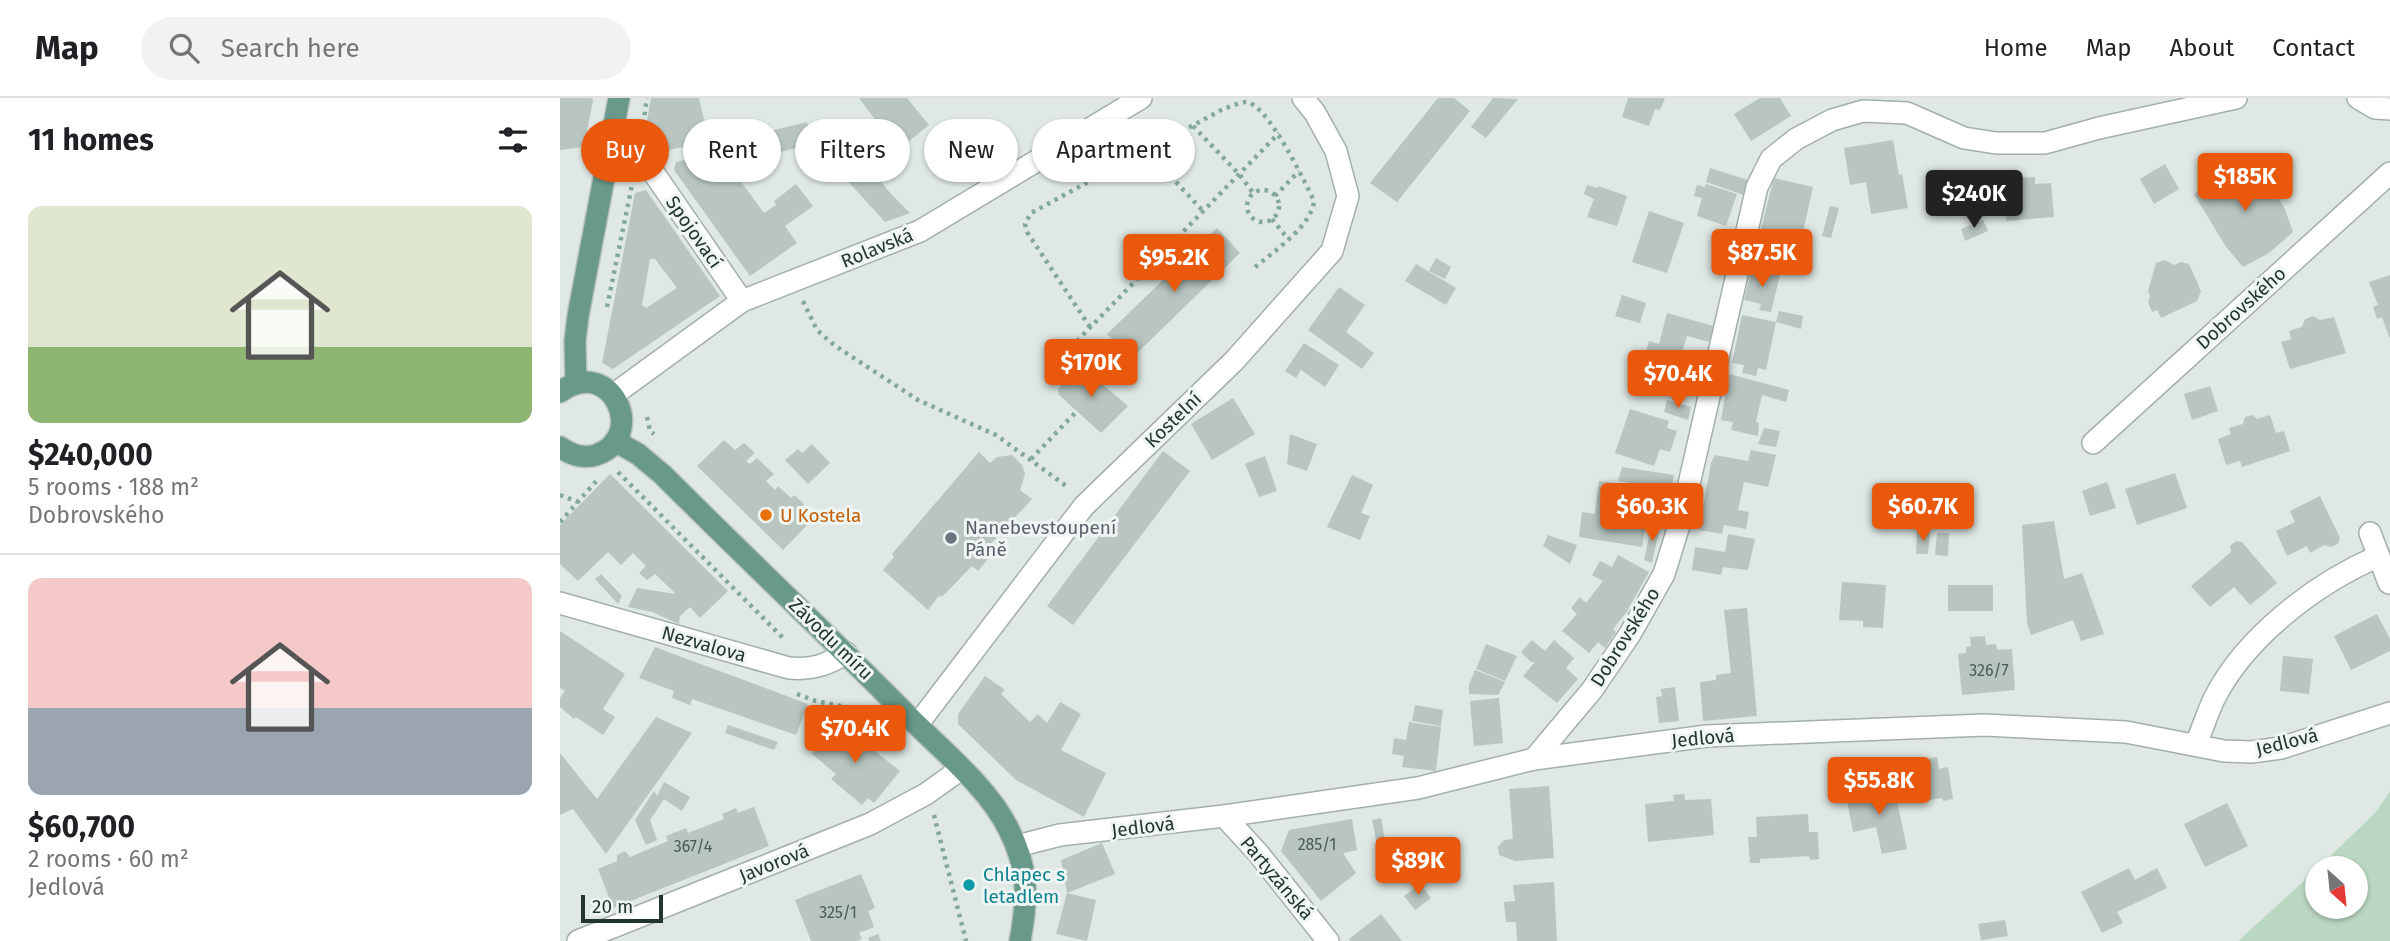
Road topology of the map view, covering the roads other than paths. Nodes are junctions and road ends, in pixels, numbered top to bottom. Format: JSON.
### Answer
{"nodes":[{"id":1,"x":619,"y":98,"type":"edge"},
{"id":2,"x":1141,"y":98,"type":"edge"},
{"id":3,"x":1303,"y":98,"type":"edge"},
{"id":4,"x":2236,"y":98,"type":"edge"},
{"id":5,"x":2358,"y":98,"type":"edge"},
{"id":6,"x":2390,"y":109,"type":"edge"},
{"id":7,"x":615,"y":119,"type":"edge"},
{"id":8,"x":2390,"y":173,"type":"edge"},
{"id":9,"x":604,"y":182,"type":"edge"},
{"id":10,"x":659,"y":182,"type":"edge"},
{"id":11,"x":742,"y":301,"type":"junction"},
{"id":12,"x":568,"y":387,"type":"edge"},
{"id":13,"x":613,"y":395,"type":"junction"},
{"id":14,"x":615,"y":441,"type":"junction"},
{"id":15,"x":2093,"y":443,"type":"dead end"},
{"id":16,"x":561,"y":450,"type":"edge"},
{"id":17,"x":2370,"y":533,"type":"dead end"},
{"id":18,"x":2379,"y":556,"type":"junction"},
{"id":19,"x":2389,"y":583,"type":"edge"},
{"id":20,"x":560,"y":603,"type":"edge"},
{"id":21,"x":846,"y":653,"type":"junction"},
{"id":22,"x":2390,"y":713,"type":"edge"},
{"id":23,"x":917,"y":725,"type":"junction"},
{"id":24,"x":2196,"y":744,"type":"junction"},
{"id":25,"x":1534,"y":759,"type":"junction"},
{"id":26,"x":961,"y":769,"type":"junction"},
{"id":27,"x":1224,"y":817,"type":"junction"},
{"id":28,"x":1017,"y":846,"type":"junction"},
{"id":29,"x":619,"y":934,"type":"edge"},
{"id":30,"x":578,"y":941,"type":"edge"},
{"id":31,"x":1020,"y":941,"type":"edge"},
{"id":32,"x":1328,"y":941,"type":"edge"}],
"edges":[{"from":1,"to":7,"type":"main road"},
{"from":2,"to":11,"type":"street","name":"Rolavská"},
{"from":3,"to":23,"type":"street","name":"Kostelní"},
{"from":4,"to":25,"type":"street","name":"Dobrovského"},
{"from":5,"to":6,"type":"street"},
{"from":8,"to":15,"type":"street","name":"Dobrovského"},
{"from":9,"to":12,"type":"main road"},
{"from":10,"to":11,"type":"street","name":"Spojovací"},
{"from":11,"to":13,"type":"street","name":"Rolavská"},
{"from":12,"to":13,"type":"main road"},
{"from":13,"to":14,"type":"main road"},
{"from":14,"to":16,"type":"main road"},
{"from":14,"to":21,"type":"main road","name":"Závodu míru"},
{"from":17,"to":18,"type":"street"},
{"from":18,"to":19,"type":"street"},
{"from":18,"to":24,"type":"street"},
{"from":20,"to":21,"type":"street","name":"Nezvalova"},
{"from":21,"to":23,"type":"main road","name":"Závodu míru"},
{"from":22,"to":24,"type":"street","name":"Jedlová"},
{"from":23,"to":26,"type":"main road","name":"Závodu míru"},
{"from":24,"to":25,"type":"street","name":"Jedlová"},
{"from":25,"to":27,"type":"street","name":"Jedlová"},
{"from":26,"to":28,"type":"main road","name":"Závodu míru"},
{"from":26,"to":29,"type":"street","name":"Javorová"},
{"from":27,"to":28,"type":"street","name":"Jedlová"},
{"from":27,"to":32,"type":"street","name":"Partyzánská"},
{"from":28,"to":31,"type":"main road","name":"Závodu míru"},
{"from":29,"to":30,"type":"street","name":"Javorová"}]}
